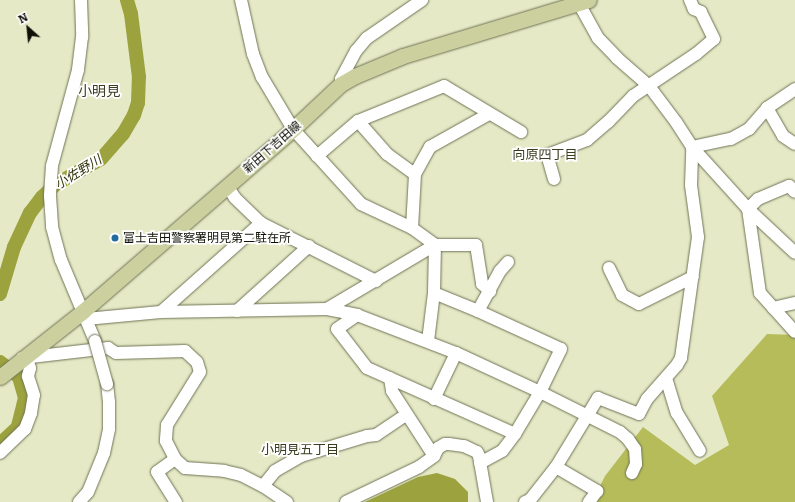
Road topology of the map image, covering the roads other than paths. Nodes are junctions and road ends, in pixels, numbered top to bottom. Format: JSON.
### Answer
{"nodes":[{"id":1,"x":81,"y":0,"type":"edge"},
{"id":2,"x":241,"y":0,"type":"edge"},
{"id":3,"x":422,"y":0,"type":"edge"},
{"id":4,"x":690,"y":0,"type":"edge"},
{"id":5,"x":581,"y":1,"type":"edge"},
{"id":6,"x":341,"y":84,"type":"junction"},
{"id":7,"x":649,"y":86,"type":"junction"},
{"id":8,"x":795,"y":89,"type":"edge"},
{"id":9,"x":767,"y":108,"type":"junction"},
{"id":10,"x":490,"y":114,"type":"junction"},
{"id":11,"x":358,"y":122,"type":"junction"},
{"id":12,"x":293,"y":129,"type":"junction"},
{"id":13,"x":521,"y":132,"type":"dead end"},
{"id":14,"x":795,"y":144,"type":"edge"},
{"id":15,"x":692,"y":147,"type":"junction"},
{"id":16,"x":317,"y":156,"type":"junction"},
{"id":17,"x":415,"y":174,"type":"junction"},
{"id":18,"x":554,"y":179,"type":"dead end"},
{"id":19,"x":227,"y":186,"type":"junction"},
{"id":20,"x":795,"y":192,"type":"edge"},
{"id":21,"x":748,"y":209,"type":"junction"},
{"id":22,"x":261,"y":223,"type":"junction"},
{"id":23,"x":412,"y":228,"type":"junction"},
{"id":24,"x":435,"y":245,"type":"junction"},
{"id":25,"x":309,"y":246,"type":"junction"},
{"id":26,"x":795,"y":254,"type":"edge"},
{"id":27,"x":508,"y":262,"type":"dead end"},
{"id":28,"x":609,"y":268,"type":"dead end"},
{"id":29,"x":693,"y":277,"type":"junction"},
{"id":30,"x":376,"y":281,"type":"junction"},
{"id":31,"x":490,"y":291,"type":"junction"},
{"id":32,"x":434,"y":293,"type":"junction"},
{"id":33,"x":795,"y":303,"type":"edge"},
{"id":34,"x":773,"y":308,"type":"junction"},
{"id":35,"x":327,"y":309,"type":"junction"},
{"id":36,"x":237,"y":311,"type":"junction"},
{"id":37,"x":478,"y":311,"type":"junction"},
{"id":38,"x":161,"y":312,"type":"junction"},
{"id":39,"x":84,"y":315,"type":"junction"},
{"id":40,"x":357,"y":315,"type":"junction"},
{"id":41,"x":795,"y":332,"type":"edge"},
{"id":42,"x":428,"y":341,"type":"junction"},
{"id":43,"x":456,"y":353,"type":"junction"},
{"id":44,"x":24,"y":358,"type":"junction"},
{"id":45,"x":0,"y":377,"type":"edge"},
{"id":46,"x":390,"y":378,"type":"junction"},
{"id":47,"x":666,"y":378,"type":"junction"},
{"id":48,"x":540,"y":392,"type":"junction"},
{"id":49,"x":434,"y":399,"type":"junction"},
{"id":50,"x":406,"y":415,"type":"junction"},
{"id":51,"x":586,"y":416,"type":"junction"},
{"id":52,"x":515,"y":434,"type":"junction"},
{"id":53,"x":700,"y":451,"type":"dead end"},
{"id":54,"x":0,"y":453,"type":"edge"},
{"id":55,"x":434,"y":456,"type":"junction"},
{"id":56,"x":175,"y":459,"type":"junction"},
{"id":57,"x":480,"y":463,"type":"junction"},
{"id":58,"x":556,"y":466,"type":"junction"},
{"id":59,"x":632,"y":473,"type":"dead end"},
{"id":60,"x":263,"y":486,"type":"junction"},
{"id":61,"x":79,"y":502,"type":"edge"},
{"id":62,"x":176,"y":502,"type":"edge"},
{"id":63,"x":287,"y":502,"type":"edge"},
{"id":64,"x":346,"y":502,"type":"edge"},
{"id":65,"x":487,"y":502,"type":"edge"},
{"id":66,"x":525,"y":502,"type":"edge"},
{"id":67,"x":589,"y":502,"type":"edge"}],
"edges":[{"from":1,"to":39,"type":"street"},
{"from":2,"to":12,"type":"street"},
{"from":3,"to":6,"type":"street"},
{"from":4,"to":7,"type":"street"},
{"from":5,"to":6,"type":"main road","name":"新田下吉田線"},
{"from":5,"to":7,"type":"street"},
{"from":6,"to":12,"type":"main road","name":"新田下吉田線"},
{"from":7,"to":15,"type":"street"},
{"from":7,"to":18,"type":"street"},
{"from":8,"to":9,"type":"street"},
{"from":9,"to":14,"type":"street"},
{"from":9,"to":15,"type":"street"},
{"from":10,"to":11,"type":"street"},
{"from":10,"to":13,"type":"street"},
{"from":10,"to":17,"type":"street"},
{"from":11,"to":16,"type":"street"},
{"from":11,"to":17,"type":"street"},
{"from":12,"to":16,"type":"street"},
{"from":12,"to":19,"type":"main road","name":"新田下吉田線"},
{"from":15,"to":21,"type":"street"},
{"from":15,"to":29,"type":"street"},
{"from":16,"to":23,"type":"street"},
{"from":17,"to":23,"type":"street"},
{"from":19,"to":22,"type":"street"},
{"from":19,"to":39,"type":"main road","name":"新田下吉田線"},
{"from":20,"to":21,"type":"street"},
{"from":21,"to":26,"type":"street"},
{"from":21,"to":34,"type":"street"},
{"from":22,"to":25,"type":"street"},
{"from":22,"to":38,"type":"street"},
{"from":23,"to":24,"type":"street"},
{"from":24,"to":30,"type":"street"},
{"from":24,"to":31,"type":"street"},
{"from":24,"to":32,"type":"street"},
{"from":25,"to":30,"type":"street"},
{"from":25,"to":36,"type":"street"},
{"from":27,"to":31,"type":"street"},
{"from":28,"to":29,"type":"street"},
{"from":29,"to":47,"type":"street"},
{"from":30,"to":35,"type":"street"},
{"from":31,"to":37,"type":"street"},
{"from":32,"to":37,"type":"street"},
{"from":32,"to":42,"type":"street"},
{"from":33,"to":34,"type":"street"},
{"from":34,"to":41,"type":"street"},
{"from":35,"to":36,"type":"street"},
{"from":35,"to":40,"type":"street"},
{"from":36,"to":38,"type":"street"},
{"from":37,"to":48,"type":"street"},
{"from":38,"to":39,"type":"street"},
{"from":39,"to":44,"type":"main road","name":"新田下吉田線"},
{"from":39,"to":61,"type":"street","bridge":true},
{"from":40,"to":42,"type":"street"},
{"from":40,"to":46,"type":"street"},
{"from":42,"to":43,"type":"street"},
{"from":43,"to":48,"type":"street"},
{"from":43,"to":49,"type":"street"},
{"from":44,"to":45,"type":"main road","name":"新田下吉田線"},
{"from":44,"to":54,"type":"street"},
{"from":44,"to":56,"type":"street"},
{"from":46,"to":49,"type":"street"},
{"from":46,"to":50,"type":"street"},
{"from":47,"to":51,"type":"street"},
{"from":47,"to":53,"type":"street"},
{"from":48,"to":51,"type":"street"},
{"from":48,"to":52,"type":"street"},
{"from":49,"to":52,"type":"street"},
{"from":50,"to":55,"type":"street"},
{"from":50,"to":60,"type":"street"},
{"from":51,"to":58,"type":"street"},
{"from":51,"to":59,"type":"street"},
{"from":52,"to":57,"type":"street"},
{"from":55,"to":57,"type":"street"},
{"from":55,"to":64,"type":"street"},
{"from":56,"to":60,"type":"street"},
{"from":56,"to":62,"type":"street"},
{"from":57,"to":65,"type":"street"},
{"from":58,"to":66,"type":"street"},
{"from":58,"to":67,"type":"street"},
{"from":60,"to":63,"type":"street"}]}
